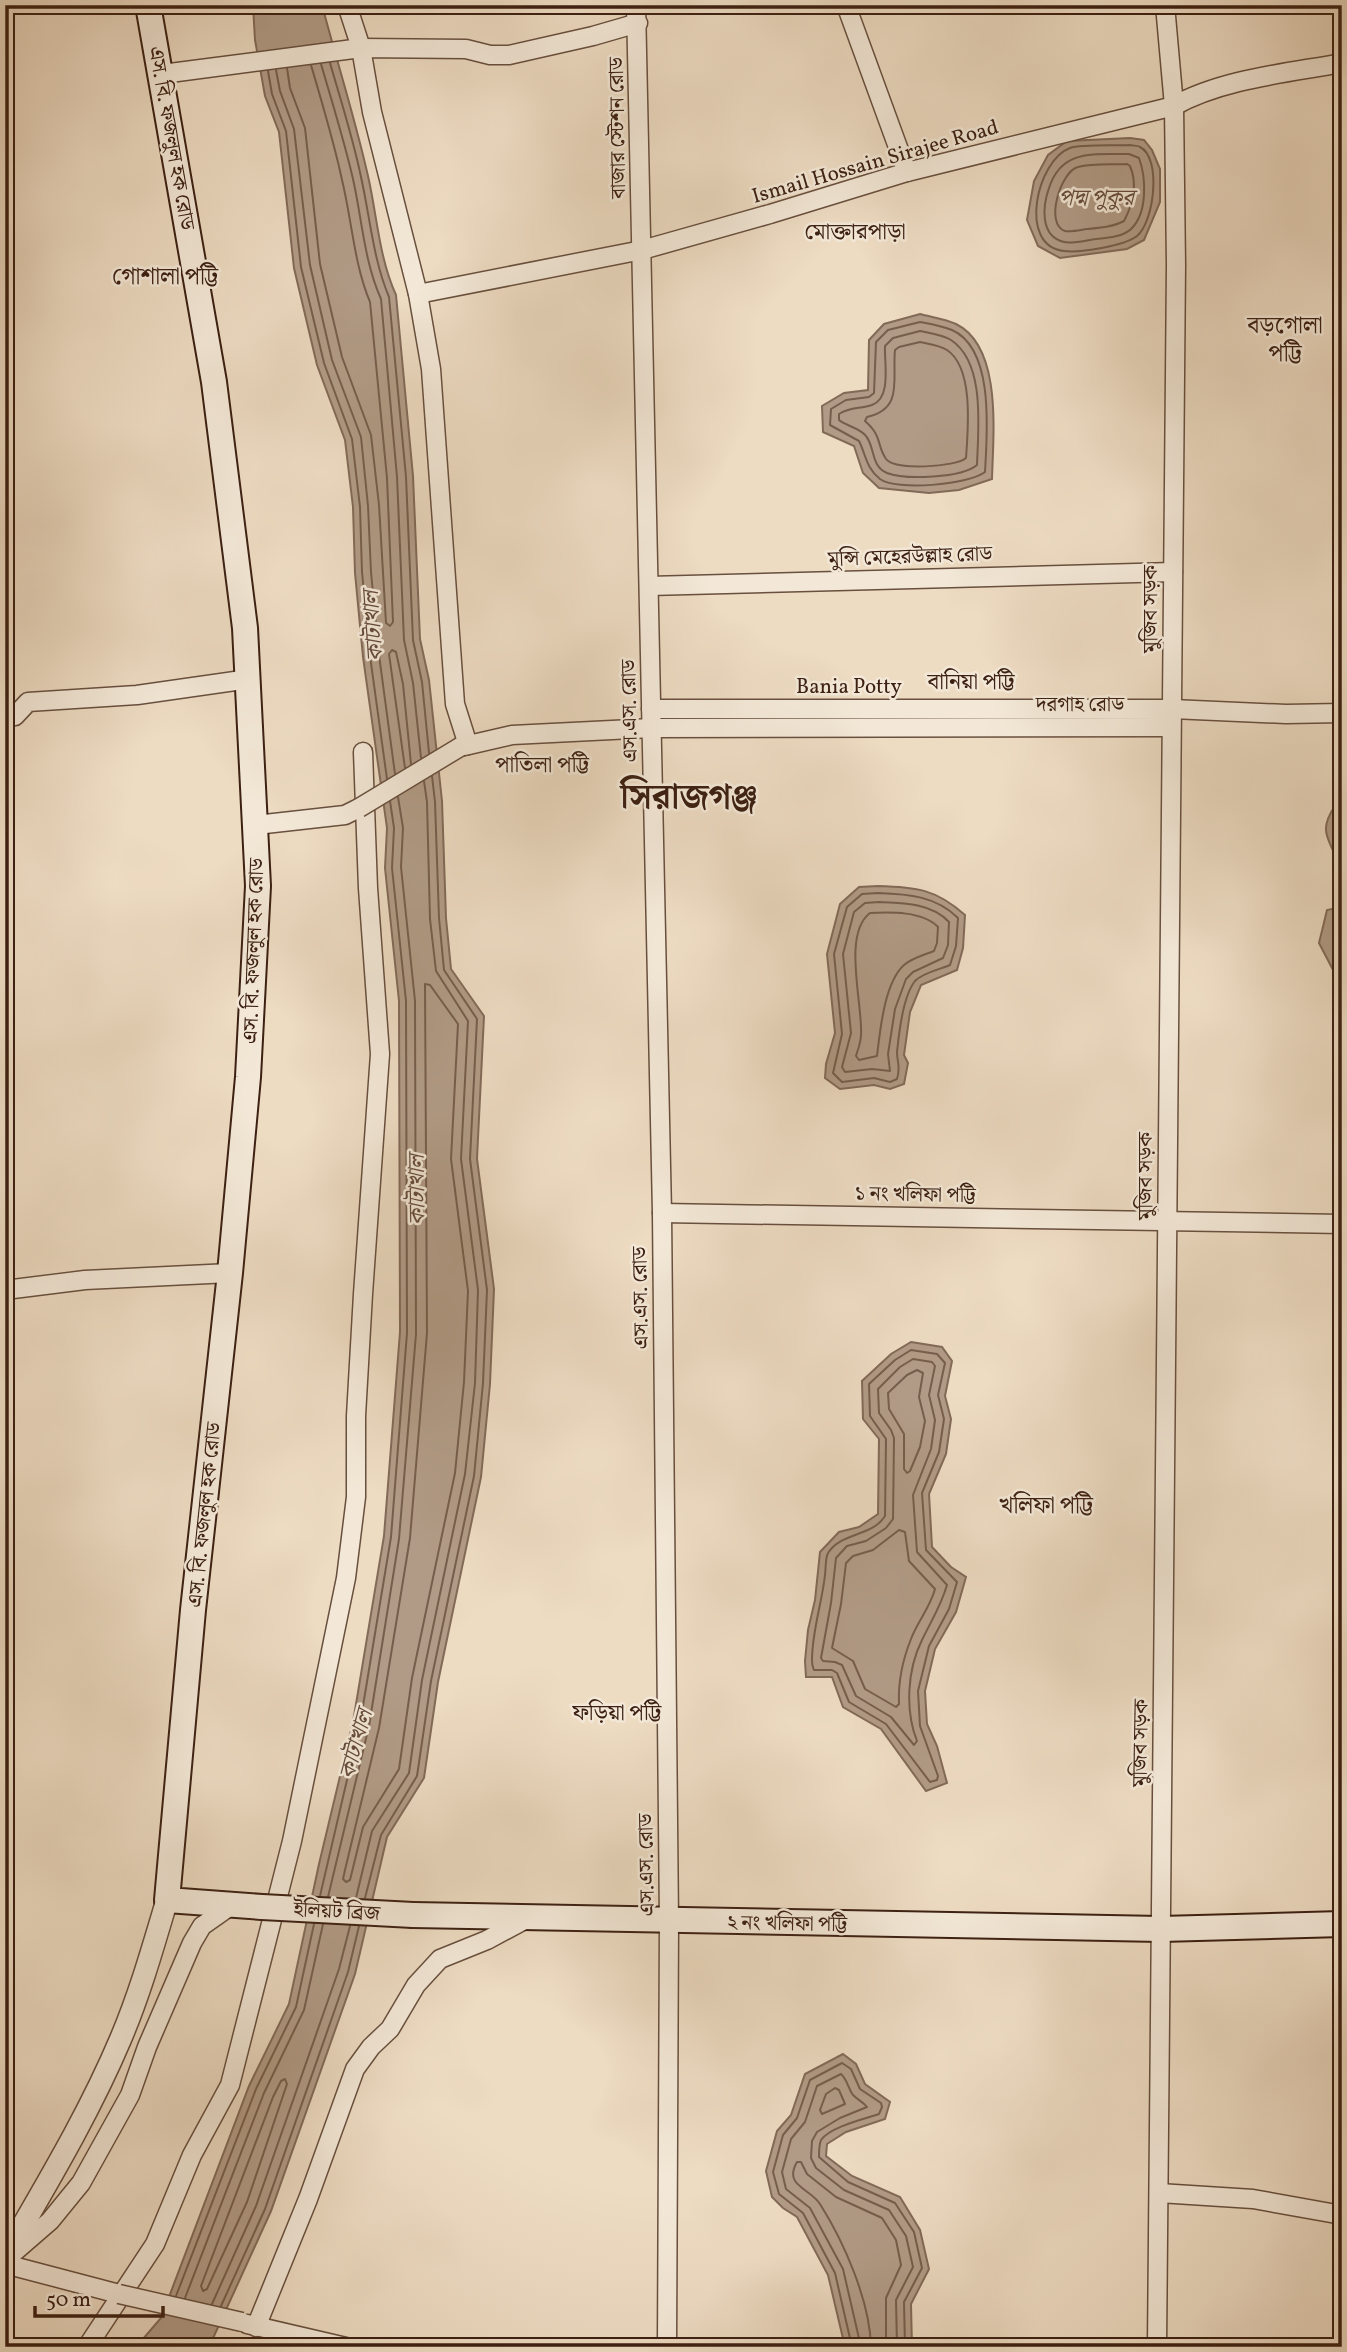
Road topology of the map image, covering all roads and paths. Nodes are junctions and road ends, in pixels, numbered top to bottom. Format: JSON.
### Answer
{"nodes":[{"id":1,"x":148,"y":5,"type":"edge"},
{"id":2,"x":347,"y":5,"type":"edge"},
{"id":3,"x":846,"y":5,"type":"edge"},
{"id":4,"x":1165,"y":5,"type":"edge"},
{"id":5,"x":637,"y":14,"type":"edge"},
{"id":6,"x":354,"y":49,"type":"junction"},
{"id":7,"x":1342,"y":63,"type":"edge"},
{"id":8,"x":162,"y":75,"type":"junction"},
{"id":9,"x":1174,"y":106,"type":"junction"},
{"id":10,"x":907,"y":172,"type":"junction"},
{"id":11,"x":642,"y":250,"type":"junction"},
{"id":12,"x":418,"y":294,"type":"junction"},
{"id":13,"x":1173,"y":572,"type":"junction"},
{"id":14,"x":649,"y":586,"type":"junction"},
{"id":15,"x":249,"y":679,"type":"junction"},
{"id":16,"x":652,"y":709,"type":"junction"},
{"id":17,"x":1342,"y":713,"type":"edge"},
{"id":18,"x":5,"y":717,"type":"edge"},
{"id":19,"x":1172,"y":718,"type":"junction"},
{"id":20,"x":652,"y":728,"type":"junction"},
{"id":21,"x":464,"y":746,"type":"junction"},
{"id":22,"x":363,"y":752,"type":"dead end"},
{"id":23,"x":256,"y":825,"type":"junction"},
{"id":24,"x":662,"y":1213,"type":"junction"},
{"id":25,"x":1167,"y":1222,"type":"junction"},
{"id":26,"x":1342,"y":1224,"type":"edge"},
{"id":27,"x":230,"y":1273,"type":"junction"},
{"id":28,"x":5,"y":1290,"type":"edge"},
{"id":29,"x":167,"y":1900,"type":"junction"},
{"id":30,"x":232,"y":1905,"type":"junction"},
{"id":31,"x":412,"y":1915,"type":"joint"},
{"id":32,"x":527,"y":1918,"type":"junction"},
{"id":33,"x":670,"y":1922,"type":"junction"},
{"id":34,"x":1342,"y":1924,"type":"edge"},
{"id":35,"x":1161,"y":1929,"type":"junction"},
{"id":36,"x":107,"y":2067,"type":"junction"},
{"id":37,"x":137,"y":2076,"type":"junction"},
{"id":38,"x":1159,"y":2193,"type":"junction"},
{"id":39,"x":1342,"y":2215,"type":"edge"},
{"id":40,"x":5,"y":2260,"type":"edge"},
{"id":41,"x":249,"y":2325,"type":"junction"},
{"id":42,"x":88,"y":2347,"type":"edge"},
{"id":43,"x":346,"y":2347,"type":"edge"},
{"id":44,"x":667,"y":2347,"type":"edge"},
{"id":45,"x":1157,"y":2347,"type":"edge"}],
"edges":[{"from":1,"to":8,"type":"main road","name":"এস. বি. ফজলুল হক রোড"},
{"from":2,"to":6,"type":"street"},
{"from":3,"to":10,"type":"street"},
{"from":4,"to":9,"type":"street","name":"মুজিব সড়ক"},
{"from":5,"to":6,"type":"street"},
{"from":5,"to":11,"type":"street","name":"বাজার স্টেশন রোড"},
{"from":6,"to":8,"type":"street"},
{"from":6,"to":12,"type":"street"},
{"from":7,"to":9,"type":"street","name":"Ismail Hossain Sirajee Road"},
{"from":8,"to":15,"type":"main road","name":"এস. বি. ফজলুল হক রোড"},
{"from":9,"to":10,"type":"street","name":"Ismail Hossain Sirajee Road"},
{"from":9,"to":13,"type":"street","name":"মুজিব সড়ক"},
{"from":10,"to":11,"type":"street","name":"Ismail Hossain Sirajee Road"},
{"from":11,"to":12,"type":"street","name":"Ismail Hossain Sirajee Road"},
{"from":11,"to":14,"type":"street","name":"এস.এস. রোড"},
{"from":12,"to":21,"type":"street"},
{"from":13,"to":14,"type":"street","name":"মুন্সি মেহেরউল্লাহ রোড"},
{"from":13,"to":19,"type":"street","name":"মুজিব সড়ক"},
{"from":14,"to":16,"type":"street","name":"এস.এস. রোড"},
{"from":15,"to":18,"type":"street"},
{"from":15,"to":23,"type":"main road","name":"এস. বি. ফজলুল হক রোড"},
{"from":16,"to":19,"type":"street","name":"Bania Potty"},
{"from":16,"to":20,"type":"street","name":"এস.এস. রোড"},
{"from":17,"to":19,"type":"street","name":"দরগাহ রোড"},
{"from":19,"to":20,"type":"street","name":"দরগাহ রোড"},
{"from":19,"to":25,"type":"street","name":"মুজিব সড়ক"},
{"from":20,"to":21,"type":"street","name":"দরগাহ রোড"},
{"from":20,"to":24,"type":"street","name":"এস.এস. রোড"},
{"from":21,"to":23,"type":"street","name":"দরগাহ রোড","bridge":true},
{"from":22,"to":42,"type":"street"},
{"from":23,"to":27,"type":"main road","name":"এস. বি. ফজলুল হক রোড"},
{"from":24,"to":25,"type":"street","name":"১ নং খলিফা পট্টি"},
{"from":24,"to":33,"type":"street","name":"এস.এস. রোড"},
{"from":25,"to":26,"type":"street","name":"১ নং খলিফা পট্টি"},
{"from":25,"to":35,"type":"street","name":"মুজিব সড়ক"},
{"from":27,"to":28,"type":"street"},
{"from":27,"to":29,"type":"main road","name":"এস. বি. ফজলুল হক রোড"},
{"from":29,"to":30,"type":"main road","name":"ইলিয়ট ব্রিজ"},
{"from":29,"to":36,"type":"street"},
{"from":30,"to":31,"type":"main road","name":"ইলিয়ট ব্রিজ","bridge":true},
{"from":30,"to":37,"type":"street"},
{"from":31,"to":32,"type":"main road","name":"২ নং খলিফা পট্টি"},
{"from":32,"to":33,"type":"main road","name":"২ নং খলিফা পট্টি"},
{"from":32,"to":41,"type":"street"},
{"from":33,"to":35,"type":"main road","name":"২ নং খলিফা পট্টি"},
{"from":33,"to":44,"type":"street","name":"এস.এস. রোড"},
{"from":34,"to":35,"type":"main road","name":"২ নং খলিফা পট্টি"},
{"from":35,"to":38,"type":"street","name":"মুজিব সড়ক"},
{"from":36,"to":37,"type":"street"},
{"from":36,"to":40,"type":"street"},
{"from":37,"to":40,"type":"street"},
{"from":38,"to":39,"type":"street"},
{"from":38,"to":45,"type":"street","name":"মুজিব সড়ক"},
{"from":40,"to":41,"type":"street","bridge":true},
{"from":41,"to":43,"type":"street"}]}
